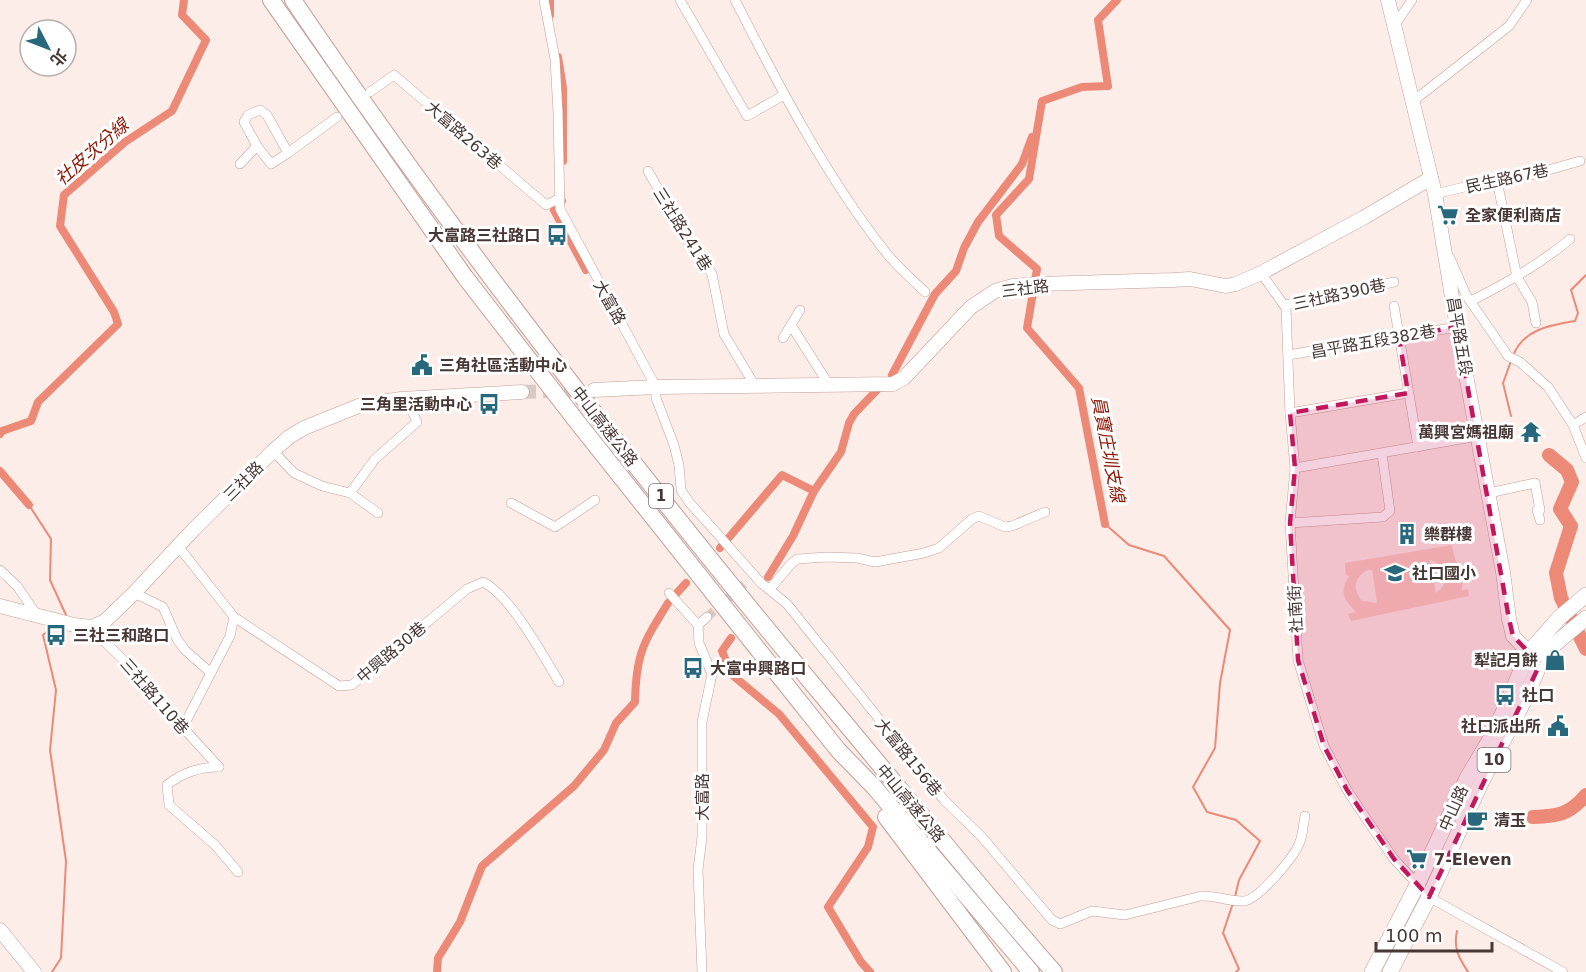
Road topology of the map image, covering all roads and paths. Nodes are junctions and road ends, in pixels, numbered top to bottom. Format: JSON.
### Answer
{"nodes":[{"id":1,"x":271,"y":0,"type":"edge"},
{"id":2,"x":293,"y":0,"type":"edge"},
{"id":3,"x":544,"y":0,"type":"edge"},
{"id":4,"x":680,"y":0,"type":"edge"},
{"id":5,"x":735,"y":0,"type":"edge"},
{"id":6,"x":1388,"y":0,"type":"edge"},
{"id":7,"x":1412,"y":0,"type":"edge"},
{"id":8,"x":1527,"y":0,"type":"edge"},
{"id":9,"x":1394,"y":26,"type":"junction"},
{"id":10,"x":370,"y":92,"type":"dead end"},
{"id":11,"x":784,"y":95,"type":"junction"},
{"id":12,"x":1412,"y":102,"type":"junction"},
{"id":13,"x":337,"y":117,"type":"dead end"},
{"id":14,"x":257,"y":146,"type":"junction"},
{"id":15,"x":288,"y":153,"type":"junction"},
{"id":16,"x":1580,"y":161,"type":"dead end"},
{"id":17,"x":240,"y":164,"type":"dead end"},
{"id":18,"x":648,"y":171,"type":"dead end"},
{"id":19,"x":1431,"y":178,"type":"junction"},
{"id":20,"x":1497,"y":181,"type":"junction"},
{"id":21,"x":1435,"y":194,"type":"junction"},
{"id":22,"x":558,"y":198,"type":"junction"},
{"id":23,"x":1570,"y":239,"type":"dead end"},
{"id":24,"x":1444,"y":245,"type":"junction"},
{"id":25,"x":1260,"y":273,"type":"junction"},
{"id":26,"x":1518,"y":277,"type":"junction"},
{"id":27,"x":1394,"y":282,"type":"dead end"},
{"id":28,"x":925,"y":292,"type":"dead end"},
{"id":29,"x":1471,"y":301,"type":"junction"},
{"id":30,"x":1285,"y":305,"type":"junction"},
{"id":31,"x":1394,"y":306,"type":"dead end"},
{"id":32,"x":800,"y":310,"type":"dead end"},
{"id":33,"x":1536,"y":323,"type":"dead end"},
{"id":34,"x":791,"y":325,"type":"junction"},
{"id":35,"x":1457,"y":327,"type":"junction"},
{"id":36,"x":1399,"y":337,"type":"junction"},
{"id":37,"x":783,"y":338,"type":"dead end"},
{"id":38,"x":1288,"y":355,"type":"junction"},
{"id":39,"x":829,"y":385,"type":"junction"},
{"id":40,"x":755,"y":386,"type":"junction"},
{"id":41,"x":656,"y":387,"type":"junction"},
{"id":42,"x":594,"y":390,"type":"tunnel mouth"},
{"id":43,"x":522,"y":392,"type":"tunnel mouth"},
{"id":44,"x":1408,"y":393,"type":"junction"},
{"id":45,"x":407,"y":399,"type":"junction"},
{"id":46,"x":1290,"y":413,"type":"junction"},
{"id":47,"x":1586,"y":417,"type":"edge"},
{"id":48,"x":1573,"y":425,"type":"junction"},
{"id":49,"x":1478,"y":436,"type":"junction"},
{"id":50,"x":1418,"y":447,"type":"junction"},
{"id":51,"x":273,"y":451,"type":"junction"},
{"id":52,"x":1382,"y":454,"type":"junction"},
{"id":53,"x":1586,"y":458,"type":"edge"},
{"id":54,"x":1295,"y":468,"type":"junction"},
{"id":55,"x":350,"y":493,"type":"junction"},
{"id":56,"x":1489,"y":493,"type":"junction"},
{"id":57,"x":595,"y":500,"type":"dead end"},
{"id":58,"x":511,"y":503,"type":"dead end"},
{"id":59,"x":1045,"y":512,"type":"dead end"},
{"id":60,"x":378,"y":513,"type":"dead end"},
{"id":61,"x":1540,"y":520,"type":"dead end"},
{"id":62,"x":1290,"y":523,"type":"junction"},
{"id":63,"x":177,"y":546,"type":"junction"},
{"id":64,"x":0,"y":570,"type":"edge"},
{"id":65,"x":755,"y":576,"type":"junction"},
{"id":66,"x":746,"y":582,"type":"tunnel mouth"},
{"id":67,"x":770,"y":589,"type":"junction"},
{"id":68,"x":134,"y":593,"type":"junction"},
{"id":69,"x":669,"y":593,"type":"dead end"},
{"id":70,"x":1586,"y":595,"type":"edge"},
{"id":71,"x":0,"y":606,"type":"edge"},
{"id":72,"x":37,"y":615,"type":"junction"},
{"id":73,"x":234,"y":617,"type":"junction"},
{"id":74,"x":707,"y":617,"type":"tunnel mouth"},
{"id":75,"x":1580,"y":623,"type":"edge"},
{"id":76,"x":698,"y":625,"type":"junction"},
{"id":77,"x":92,"y":627,"type":"junction"},
{"id":78,"x":1529,"y":652,"type":"junction"},
{"id":79,"x":1540,"y":664,"type":"junction"},
{"id":80,"x":211,"y":673,"type":"junction"},
{"id":81,"x":559,"y":682,"type":"dead end"},
{"id":82,"x":182,"y":729,"type":"junction"},
{"id":83,"x":838,"y":750,"type":"junction"},
{"id":84,"x":1305,"y":816,"type":"dead end"},
{"id":85,"x":238,"y":872,"type":"dead end"},
{"id":86,"x":1417,"y":885,"type":"junction"},
{"id":87,"x":1429,"y":897,"type":"junction"},
{"id":88,"x":0,"y":930,"type":"edge"},
{"id":89,"x":34,"y":972,"type":"edge"},
{"id":90,"x":702,"y":972,"type":"edge"},
{"id":91,"x":1003,"y":972,"type":"edge"},
{"id":92,"x":1032,"y":972,"type":"edge"},
{"id":93,"x":1054,"y":972,"type":"edge"},
{"id":94,"x":1372,"y":972,"type":"edge"},
{"id":95,"x":1390,"y":972,"type":"edge"},
{"id":96,"x":1563,"y":972,"type":"edge"}],
"edges":[{"from":1,"to":83,"type":"highway","name":"中山高速公路","number":"1"},
{"from":2,"to":93,"type":"highway","name":"中山高速公路","number":"1"},
{"from":3,"to":22,"type":"street","name":"大富路"},
{"from":4,"to":11,"type":"street"},
{"from":5,"to":11,"type":"street"},
{"from":6,"to":9,"type":"street","name":"昌平路五段"},
{"from":7,"to":9,"type":"street"},
{"from":8,"to":12,"type":"street"},
{"from":9,"to":12,"type":"street","name":"昌平路五段"},
{"from":10,"to":22,"type":"street","name":"大富路263巷"},
{"from":11,"to":28,"type":"street"},
{"from":12,"to":19,"type":"street","name":"昌平路五段"},
{"from":13,"to":15,"type":"street"},
{"from":14,"to":15,"type":"street"},
{"from":14,"to":15,"type":"street"},
{"from":14,"to":17,"type":"street"},
{"from":16,"to":20,"type":"street","name":"民生路67巷"},
{"from":18,"to":40,"type":"street","name":"三社路241巷"},
{"from":19,"to":21,"type":"street","name":"昌平路五段"},
{"from":19,"to":25,"type":"street","name":"三社路"},
{"from":20,"to":21,"type":"street","name":"民生路67巷"},
{"from":20,"to":26,"type":"street"},
{"from":21,"to":24,"type":"street","name":"昌平路五段"},
{"from":22,"to":41,"type":"street","name":"大富路"},
{"from":23,"to":26,"type":"street"},
{"from":24,"to":29,"type":"street"},
{"from":24,"to":35,"type":"street","name":"昌平路五段"},
{"from":25,"to":30,"type":"street"},
{"from":25,"to":39,"type":"street","name":"三社路"},
{"from":26,"to":29,"type":"street"},
{"from":26,"to":33,"type":"street"},
{"from":27,"to":30,"type":"street","name":"三社路390巷"},
{"from":29,"to":48,"type":"street"},
{"from":30,"to":38,"type":"street","name":"社南街"},
{"from":31,"to":36,"type":"street"},
{"from":32,"to":34,"type":"street"},
{"from":34,"to":37,"type":"street"},
{"from":34,"to":39,"type":"street"},
{"from":35,"to":36,"type":"street","name":"昌平路五段382巷"},
{"from":35,"to":49,"type":"street","name":"昌平路五段"},
{"from":36,"to":38,"type":"street","name":"昌平路五段382巷"},
{"from":36,"to":44,"type":"street"},
{"from":38,"to":46,"type":"street","name":"社南街"},
{"from":39,"to":40,"type":"street","name":"三社路"},
{"from":40,"to":41,"type":"street","name":"三社路"},
{"from":41,"to":42,"type":"street","name":"三社路"},
{"from":41,"to":65,"type":"street","name":"大富路"},
{"from":43,"to":45,"type":"street","name":"三社路"},
{"from":44,"to":46,"type":"street"},
{"from":44,"to":50,"type":"street"},
{"from":45,"to":51,"type":"street","name":"三社路"},
{"from":45,"to":55,"type":"street"},
{"from":46,"to":54,"type":"street","name":"社南街"},
{"from":47,"to":48,"type":"street"},
{"from":48,"to":53,"type":"street"},
{"from":49,"to":50,"type":"street"},
{"from":49,"to":56,"type":"street","name":"昌平路五段"},
{"from":50,"to":52,"type":"street"},
{"from":51,"to":55,"type":"street"},
{"from":51,"to":63,"type":"street","name":"三社路"},
{"from":52,"to":54,"type":"street"},
{"from":52,"to":62,"type":"street"},
{"from":54,"to":62,"type":"street","name":"社南街"},
{"from":55,"to":60,"type":"street"},
{"from":56,"to":61,"type":"street"},
{"from":56,"to":78,"type":"street","name":"昌平路五段"},
{"from":57,"to":58,"type":"street"},
{"from":59,"to":67,"type":"street"},
{"from":62,"to":86,"type":"street","name":"社南街"},
{"from":63,"to":68,"type":"street","name":"三社路"},
{"from":63,"to":73,"type":"street","name":"中興路30巷"},
{"from":64,"to":72,"type":"street"},
{"from":65,"to":66,"type":"street"},
{"from":65,"to":67,"type":"street","name":"大富路"},
{"from":67,"to":84,"type":"street","name":"大富路156巷"},
{"from":68,"to":77,"type":"street","name":"三社路"},
{"from":68,"to":80,"type":"street"},
{"from":69,"to":76,"type":"street"},
{"from":70,"to":78,"type":"main road","name":"中山路","number":"10"},
{"from":71,"to":72,"type":"street"},
{"from":72,"to":77,"type":"street"},
{"from":73,"to":80,"type":"street"},
{"from":73,"to":81,"type":"street","name":"中興路30巷"},
{"from":74,"to":76,"type":"street"},
{"from":75,"to":79,"type":"main road","name":"中山路","number":"10"},
{"from":76,"to":90,"type":"street","name":"大富路"},
{"from":77,"to":82,"type":"street","name":"三社路110巷"},
{"from":78,"to":79,"type":"street","name":"昌平路五段"},
{"from":78,"to":86,"type":"main road","name":"中山路","number":"10"},
{"from":79,"to":87,"type":"main road","name":"中山路","number":"10"},
{"from":80,"to":82,"type":"street"},
{"from":82,"to":85,"type":"street","name":"三社路110巷"},
{"from":83,"to":91,"type":"highway"},
{"from":83,"to":92,"type":"highway","name":"中山高速公路","number":"1"},
{"from":86,"to":87,"type":"street","name":"社南街"},
{"from":86,"to":94,"type":"main road","name":"中山路","number":"10"},
{"from":87,"to":95,"type":"main road","name":"中山路","number":"10"},
{"from":87,"to":96,"type":"street","name":"社南街"},
{"from":88,"to":89,"type":"street"}]}
